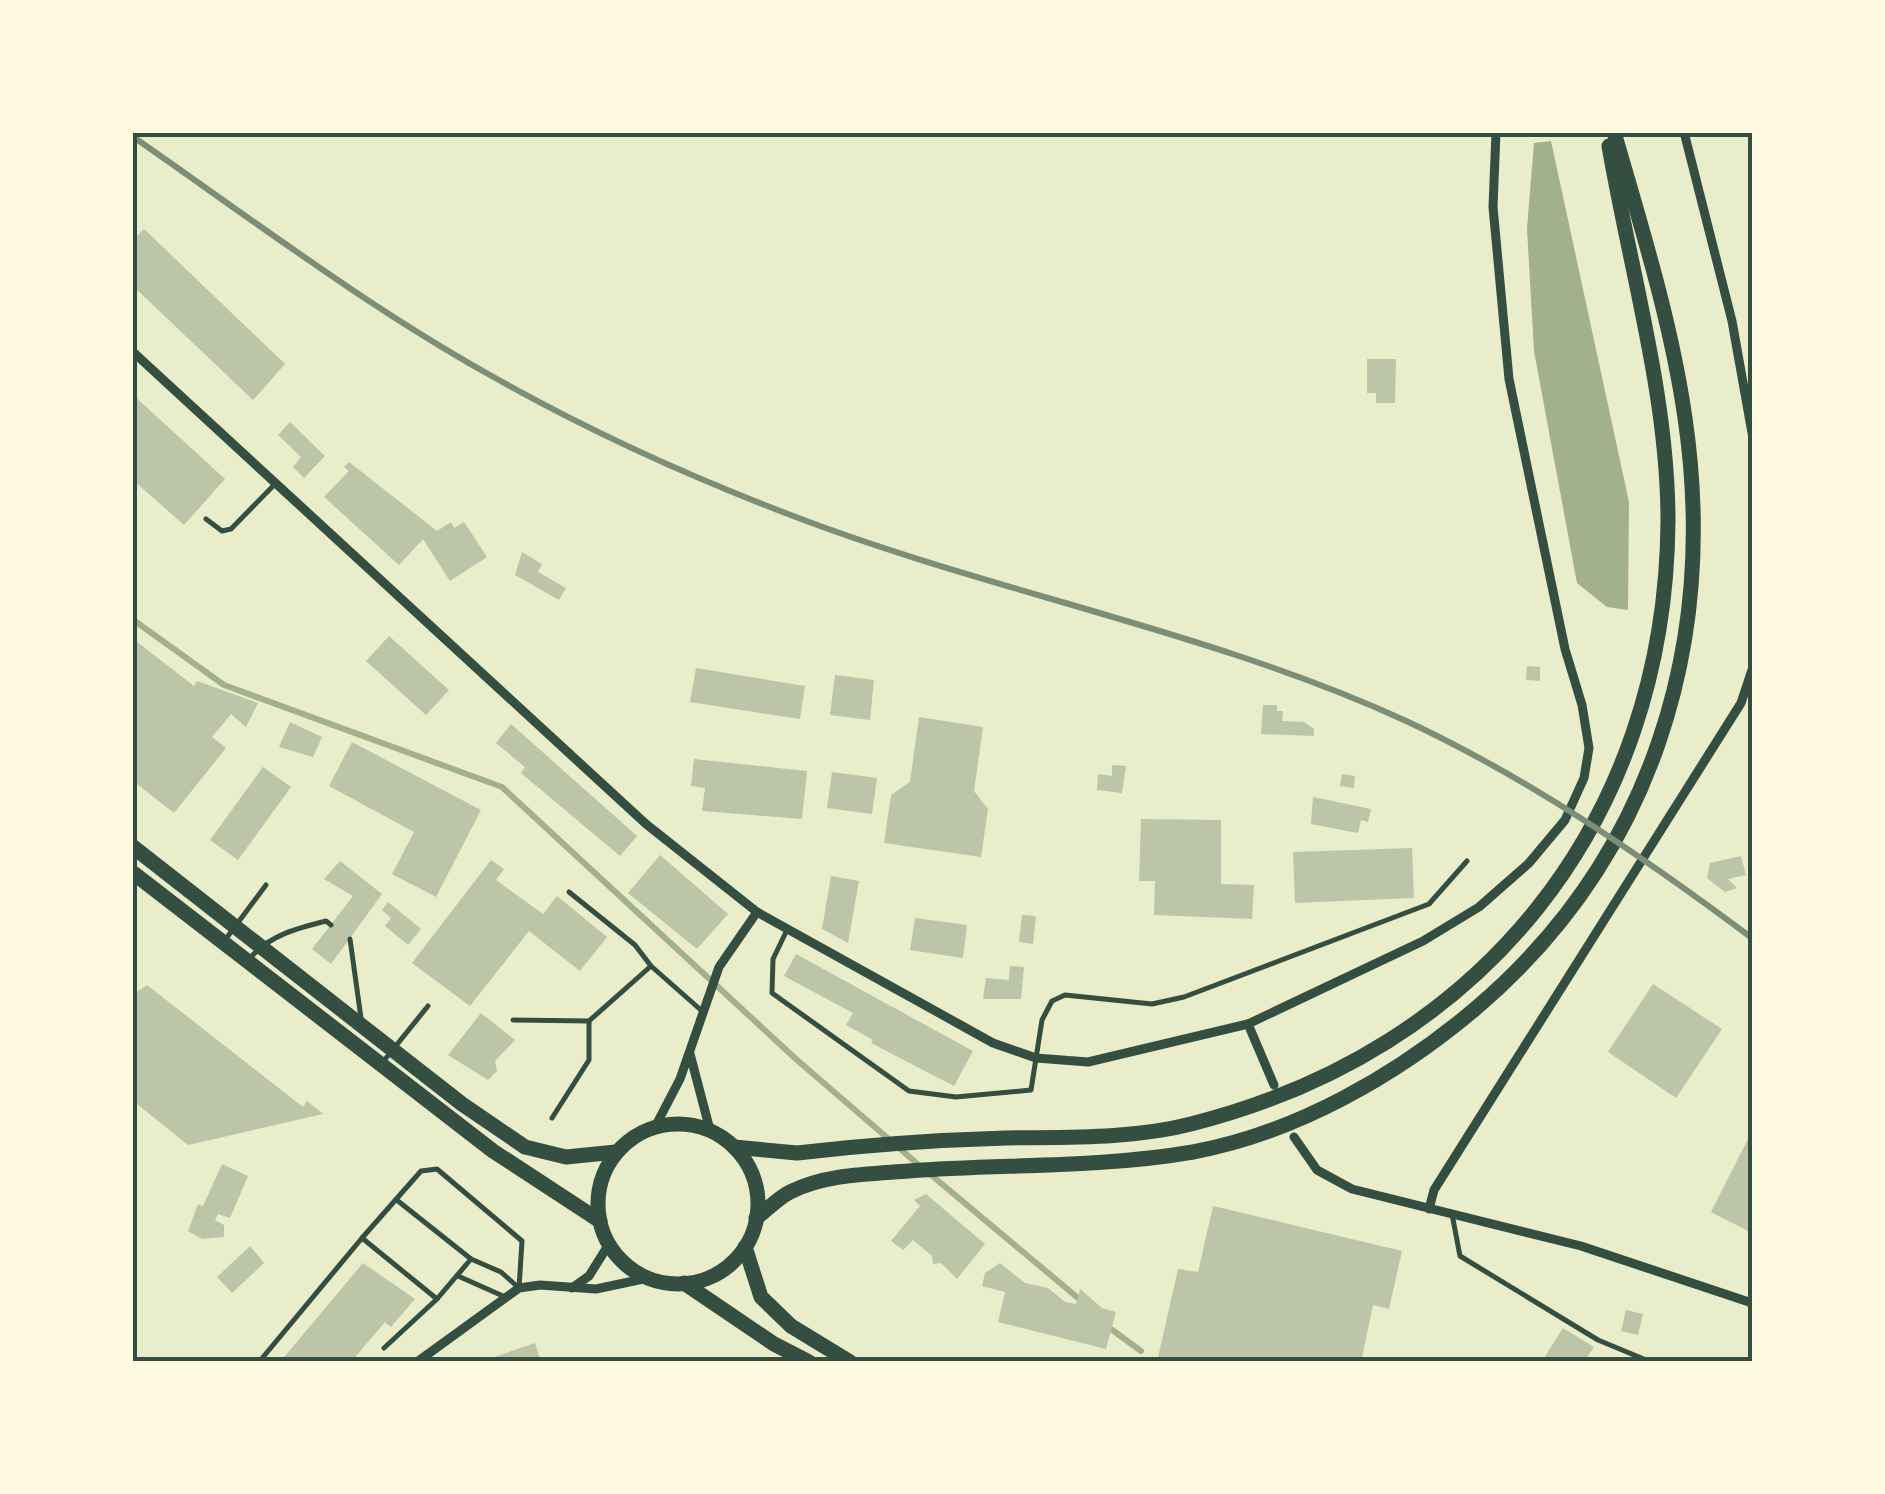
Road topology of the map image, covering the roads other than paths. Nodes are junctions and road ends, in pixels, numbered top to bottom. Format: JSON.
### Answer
{"nodes":[{"id":1,"x":1496,"y":132,"type":"edge"},
{"id":2,"x":1610,"y":132,"type":"edge"},
{"id":3,"x":1684,"y":132,"type":"edge"},
{"id":4,"x":132,"y":351,"type":"edge"},
{"id":5,"x":1752,"y":433,"type":"edge"},
{"id":6,"x":276,"y":483,"type":"junction"},
{"id":7,"x":206,"y":519,"type":"dead end"},
{"id":8,"x":1752,"y":670,"type":"edge"},
{"id":9,"x":132,"y":846,"type":"edge"},
{"id":10,"x":1466,"y":862,"type":"dead end"},
{"id":11,"x":132,"y":872,"type":"edge"},
{"id":12,"x":266,"y":885,"type":"dead end"},
{"id":13,"x":570,"y":892,"type":"dead end"},
{"id":14,"x":757,"y":912,"type":"junction"},
{"id":15,"x":331,"y":925,"type":"dead end"},
{"id":16,"x":235,"y":926,"type":"junction"},
{"id":17,"x":787,"y":930,"type":"junction"},
{"id":18,"x":350,"y":938,"type":"dead end"},
{"id":19,"x":223,"y":942,"type":"junction"},
{"id":20,"x":260,"y":946,"type":"junction"},
{"id":21,"x":247,"y":962,"type":"junction"},
{"id":22,"x":651,"y":966,"type":"junction"},
{"id":23,"x":428,"y":1006,"type":"dead end"},
{"id":24,"x":702,"y":1011,"type":"junction"},
{"id":25,"x":513,"y":1020,"type":"dead end"},
{"id":26,"x":589,"y":1021,"type":"junction"},
{"id":27,"x":1248,"y":1024,"type":"junction"},
{"id":28,"x":362,"y":1025,"type":"junction"},
{"id":29,"x":349,"y":1041,"type":"junction"},
{"id":30,"x":392,"y":1049,"type":"junction"},
{"id":31,"x":690,"y":1052,"type":"junction"},
{"id":32,"x":1036,"y":1058,"type":"junction"},
{"id":33,"x":380,"y":1066,"type":"junction"},
{"id":34,"x":1274,"y":1085,"type":"dead end"},
{"id":35,"x":552,"y":1118,"type":"dead end"},
{"id":36,"x":655,"y":1127,"type":"junction"},
{"id":37,"x":710,"y":1130,"type":"junction"},
{"id":38,"x":1294,"y":1136,"type":"dead end"},
{"id":39,"x":734,"y":1146,"type":"junction"},
{"id":40,"x":616,"y":1152,"type":"junction"},
{"id":41,"x":398,"y":1201,"type":"junction"},
{"id":42,"x":1429,"y":1208,"type":"junction"},
{"id":43,"x":1452,"y":1214,"type":"junction"},
{"id":44,"x":756,"y":1218,"type":"junction"},
{"id":45,"x":600,"y":1221,"type":"junction"},
{"id":46,"x":362,"y":1238,"type":"junction"},
{"id":47,"x":609,"y":1244,"type":"junction"},
{"id":48,"x":745,"y":1246,"type":"junction"},
{"id":49,"x":471,"y":1259,"type":"junction"},
{"id":50,"x":458,"y":1276,"type":"junction"},
{"id":51,"x":648,"y":1278,"type":"junction"},
{"id":52,"x":684,"y":1284,"type":"junction"},
{"id":53,"x":519,"y":1288,"type":"junction"},
{"id":54,"x":572,"y":1288,"type":"junction"},
{"id":55,"x":504,"y":1296,"type":"junction"},
{"id":56,"x":438,"y":1300,"type":"junction"},
{"id":57,"x":1752,"y":1304,"type":"edge"},
{"id":58,"x":384,"y":1348,"type":"dead end"},
{"id":59,"x":260,"y":1362,"type":"edge"},
{"id":60,"x":416,"y":1362,"type":"edge"},
{"id":61,"x":809,"y":1362,"type":"edge"},
{"id":62,"x":850,"y":1362,"type":"edge"},
{"id":63,"x":1651,"y":1362,"type":"edge"}],
"edges":[{"from":1,"to":27,"type":"street"},
{"from":2,"to":39,"type":"main road"},
{"from":2,"to":44,"type":"main road"},
{"from":3,"to":5,"type":"street"},
{"from":4,"to":6,"type":"street"},
{"from":6,"to":7,"type":"lane"},
{"from":6,"to":14,"type":"street"},
{"from":8,"to":42,"type":"street"},
{"from":9,"to":16,"type":"main road"},
{"from":10,"to":32,"type":"lane"},
{"from":11,"to":19,"type":"main road"},
{"from":12,"to":16,"type":"lane"},
{"from":13,"to":22,"type":"lane"},
{"from":14,"to":17,"type":"street"},
{"from":14,"to":24,"type":"street"},
{"from":15,"to":20,"type":"lane"},
{"from":16,"to":19,"type":"lane"},
{"from":16,"to":20,"type":"main road"},
{"from":17,"to":32,"type":"street"},
{"from":17,"to":32,"type":"lane"},
{"from":18,"to":28,"type":"lane"},
{"from":19,"to":21,"type":"main road"},
{"from":20,"to":21,"type":"lane"},
{"from":20,"to":28,"type":"main road"},
{"from":21,"to":29,"type":"main road"},
{"from":22,"to":24,"type":"lane"},
{"from":22,"to":26,"type":"lane"},
{"from":23,"to":30,"type":"lane"},
{"from":24,"to":31,"type":"street"},
{"from":25,"to":26,"type":"lane"},
{"from":26,"to":35,"type":"lane"},
{"from":27,"to":32,"type":"street"},
{"from":27,"to":34,"type":"street"},
{"from":28,"to":29,"type":"lane"},
{"from":28,"to":30,"type":"main road"},
{"from":29,"to":33,"type":"main road"},
{"from":30,"to":33,"type":"lane"},
{"from":30,"to":40,"type":"main road"},
{"from":31,"to":36,"type":"street"},
{"from":31,"to":37,"type":"street"},
{"from":33,"to":45,"type":"main road"},
{"from":36,"to":37,"type":"main road"},
{"from":36,"to":40,"type":"main road"},
{"from":37,"to":39,"type":"main road"},
{"from":38,"to":42,"type":"street"},
{"from":39,"to":44,"type":"main road"},
{"from":40,"to":45,"type":"main road"},
{"from":41,"to":46,"type":"lane"},
{"from":41,"to":49,"type":"lane"},
{"from":41,"to":53,"type":"lane"},
{"from":42,"to":43,"type":"street"},
{"from":43,"to":57,"type":"street"},
{"from":43,"to":63,"type":"lane"},
{"from":44,"to":48,"type":"main road"},
{"from":45,"to":47,"type":"main road"},
{"from":46,"to":56,"type":"lane"},
{"from":46,"to":59,"type":"lane"},
{"from":47,"to":51,"type":"main road"},
{"from":47,"to":54,"type":"street"},
{"from":48,"to":52,"type":"main road"},
{"from":48,"to":62,"type":"main road"},
{"from":49,"to":50,"type":"lane"},
{"from":49,"to":53,"type":"lane"},
{"from":50,"to":55,"type":"lane"},
{"from":50,"to":56,"type":"lane"},
{"from":51,"to":52,"type":"main road"},
{"from":51,"to":54,"type":"street"},
{"from":52,"to":61,"type":"main road"},
{"from":53,"to":54,"type":"street"},
{"from":53,"to":55,"type":"street"},
{"from":55,"to":60,"type":"street"},
{"from":56,"to":58,"type":"lane"}]}
